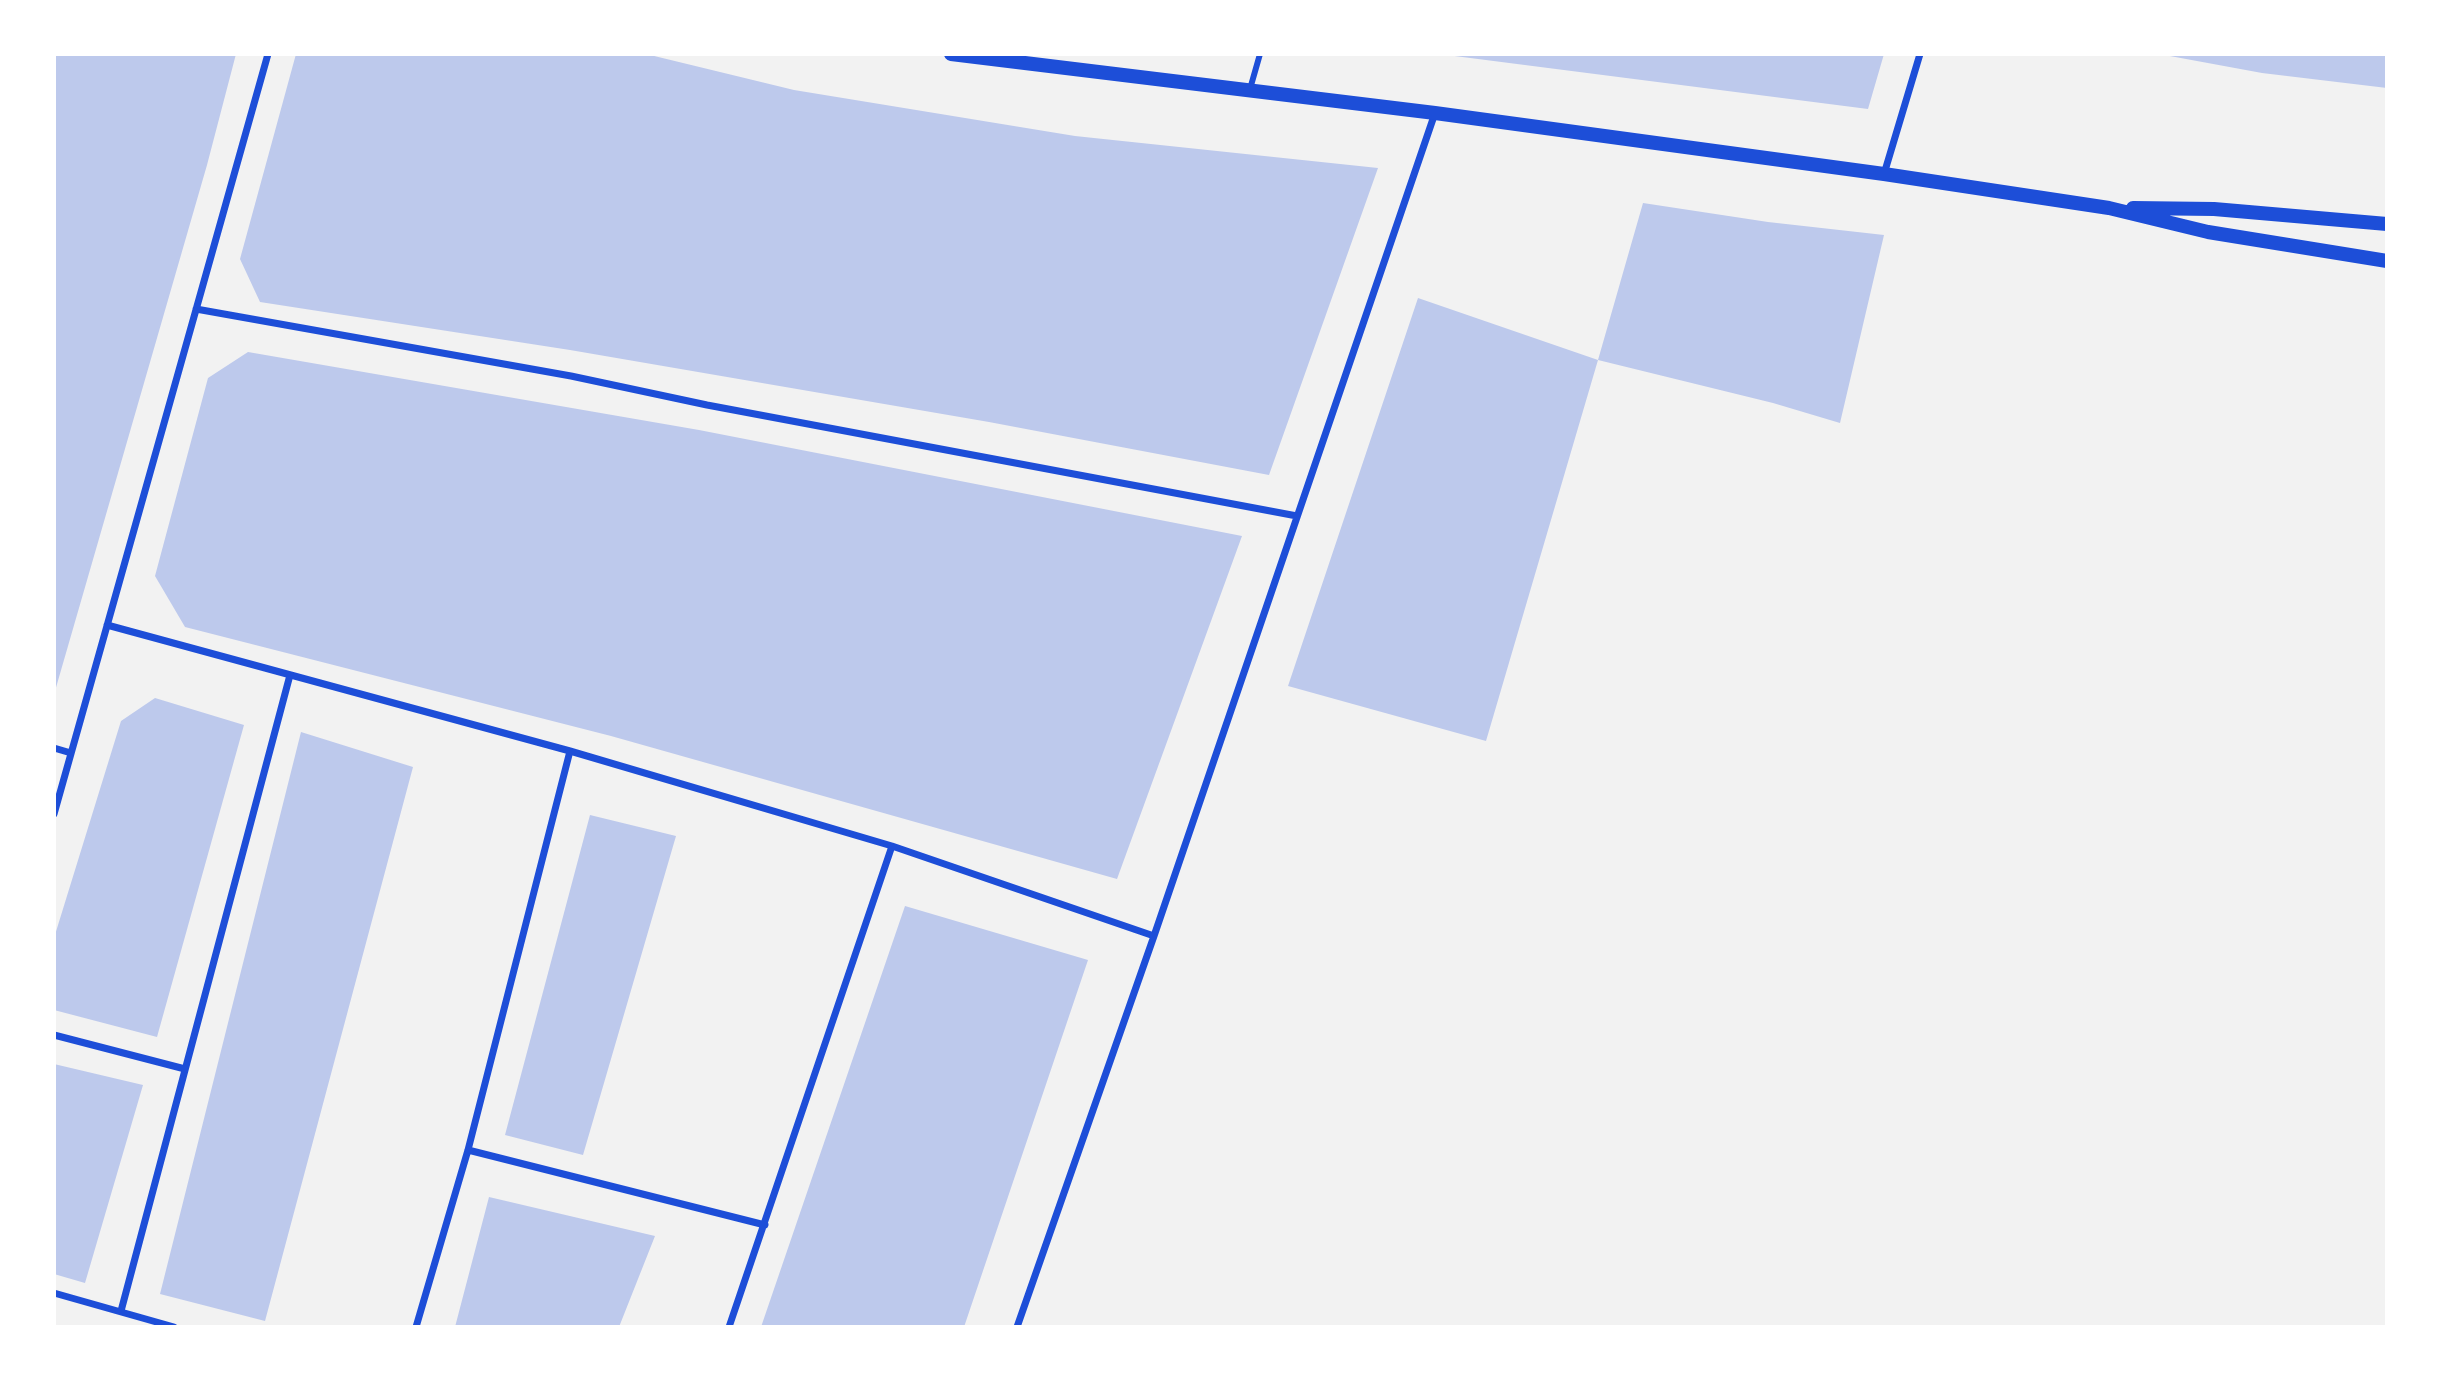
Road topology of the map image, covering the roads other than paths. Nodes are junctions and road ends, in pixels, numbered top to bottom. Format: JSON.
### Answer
{"nodes":[{"id":1,"x":268,"y":54,"type":"edge"},
{"id":2,"x":951,"y":54,"type":"edge"},
{"id":3,"x":1260,"y":54,"type":"edge"},
{"id":4,"x":1920,"y":54,"type":"edge"},
{"id":5,"x":993,"y":58,"type":"edge"},
{"id":6,"x":1249,"y":92,"type":"junction"},
{"id":7,"x":1435,"y":113,"type":"junction"},
{"id":8,"x":1884,"y":174,"type":"junction"},
{"id":9,"x":2109,"y":208,"type":"junction"},
{"id":10,"x":2387,"y":224,"type":"edge"},
{"id":11,"x":2387,"y":261,"type":"edge"},
{"id":12,"x":196,"y":309,"type":"junction"},
{"id":13,"x":1297,"y":516,"type":"junction"},
{"id":14,"x":107,"y":625,"type":"junction"},
{"id":15,"x":290,"y":675,"type":"junction"},
{"id":16,"x":54,"y":748,"type":"edge"},
{"id":17,"x":570,"y":751,"type":"junction"},
{"id":18,"x":71,"y":753,"type":"junction"},
{"id":19,"x":54,"y":814,"type":"edge"},
{"id":20,"x":892,"y":846,"type":"junction"},
{"id":21,"x":1154,"y":936,"type":"junction"},
{"id":22,"x":54,"y":1035,"type":"edge"},
{"id":23,"x":185,"y":1069,"type":"junction"},
{"id":24,"x":468,"y":1150,"type":"junction"},
{"id":25,"x":765,"y":1225,"type":"junction"},
{"id":26,"x":54,"y":1293,"type":"edge"},
{"id":27,"x":121,"y":1311,"type":"junction"},
{"id":28,"x":174,"y":1327,"type":"edge"},
{"id":29,"x":416,"y":1327,"type":"edge"},
{"id":30,"x":729,"y":1327,"type":"edge"},
{"id":31,"x":1017,"y":1327,"type":"edge"}],
"edges":[{"from":1,"to":12,"type":"street"},
{"from":2,"to":5,"type":"main road"},
{"from":3,"to":6,"type":"street"},
{"from":4,"to":8,"type":"street"},
{"from":5,"to":6,"type":"main road"},
{"from":6,"to":7,"type":"main road"},
{"from":7,"to":8,"type":"main road"},
{"from":7,"to":13,"type":"street"},
{"from":8,"to":9,"type":"main road"},
{"from":9,"to":10,"type":"main road"},
{"from":9,"to":11,"type":"main road"},
{"from":12,"to":13,"type":"street"},
{"from":12,"to":14,"type":"street"},
{"from":13,"to":21,"type":"street"},
{"from":14,"to":15,"type":"street"},
{"from":14,"to":18,"type":"street"},
{"from":15,"to":17,"type":"street"},
{"from":15,"to":23,"type":"street"},
{"from":16,"to":18,"type":"street"},
{"from":17,"to":20,"type":"street"},
{"from":17,"to":24,"type":"street"},
{"from":18,"to":19,"type":"street"},
{"from":20,"to":21,"type":"street"},
{"from":20,"to":25,"type":"street"},
{"from":21,"to":31,"type":"street"},
{"from":22,"to":23,"type":"street"},
{"from":23,"to":27,"type":"street"},
{"from":24,"to":25,"type":"street"},
{"from":24,"to":29,"type":"street"},
{"from":25,"to":30,"type":"street"},
{"from":26,"to":27,"type":"street"},
{"from":27,"to":28,"type":"street"}]}
